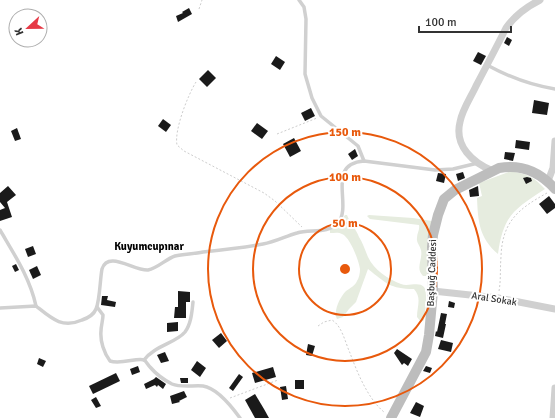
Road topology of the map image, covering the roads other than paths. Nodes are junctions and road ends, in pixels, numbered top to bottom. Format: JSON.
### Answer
{"nodes":[{"id":1,"x":299,"y":0,"type":"edge"},
{"id":2,"x":540,"y":0,"type":"edge"},
{"id":3,"x":487,"y":66,"type":"junction"},
{"id":4,"x":555,"y":89,"type":"edge"},
{"id":5,"x":555,"y":141,"type":"edge"},
{"id":6,"x":364,"y":161,"type":"junction"},
{"id":7,"x":478,"y":163,"type":"junction"},
{"id":8,"x":493,"y":171,"type":"junction"},
{"id":9,"x":552,"y":186,"type":"edge"},
{"id":10,"x":0,"y":230,"type":"edge"},
{"id":11,"x":433,"y":291,"type":"junction"},
{"id":12,"x":193,"y":302,"type":"dead end"},
{"id":13,"x":36,"y":306,"type":"junction"},
{"id":14,"x":97,"y":307,"type":"junction"},
{"id":15,"x":0,"y":308,"type":"edge"},
{"id":16,"x":555,"y":309,"type":"edge"},
{"id":17,"x":144,"y":360,"type":"junction"},
{"id":18,"x":555,"y":388,"type":"edge"},
{"id":19,"x":391,"y":417,"type":"edge"},
{"id":20,"x":240,"y":418,"type":"edge"},
{"id":21,"x":553,"y":418,"type":"edge"}],
"edges":[{"from":1,"to":6,"type":"lane"},
{"from":2,"to":3,"type":"street"},
{"from":3,"to":4,"type":"lane"},
{"from":3,"to":7,"type":"street"},
{"from":5,"to":9,"type":"street"},
{"from":6,"to":7,"type":"lane"},
{"from":6,"to":14,"type":"lane"},
{"from":7,"to":8,"type":"street"},
{"from":8,"to":9,"type":"street","name":"Başbuğ Caddesi"},
{"from":8,"to":11,"type":"street","name":"Başbuğ Caddesi"},
{"from":10,"to":13,"type":"lane"},
{"from":11,"to":16,"type":"street","name":"Aral Sokak"},
{"from":11,"to":19,"type":"street","name":"Başbuğ Caddesi"},
{"from":12,"to":17,"type":"lane"},
{"from":13,"to":14,"type":"lane"},
{"from":13,"to":15,"type":"lane"},
{"from":14,"to":17,"type":"lane"},
{"from":17,"to":20,"type":"lane"},
{"from":18,"to":21,"type":"street"}]}
